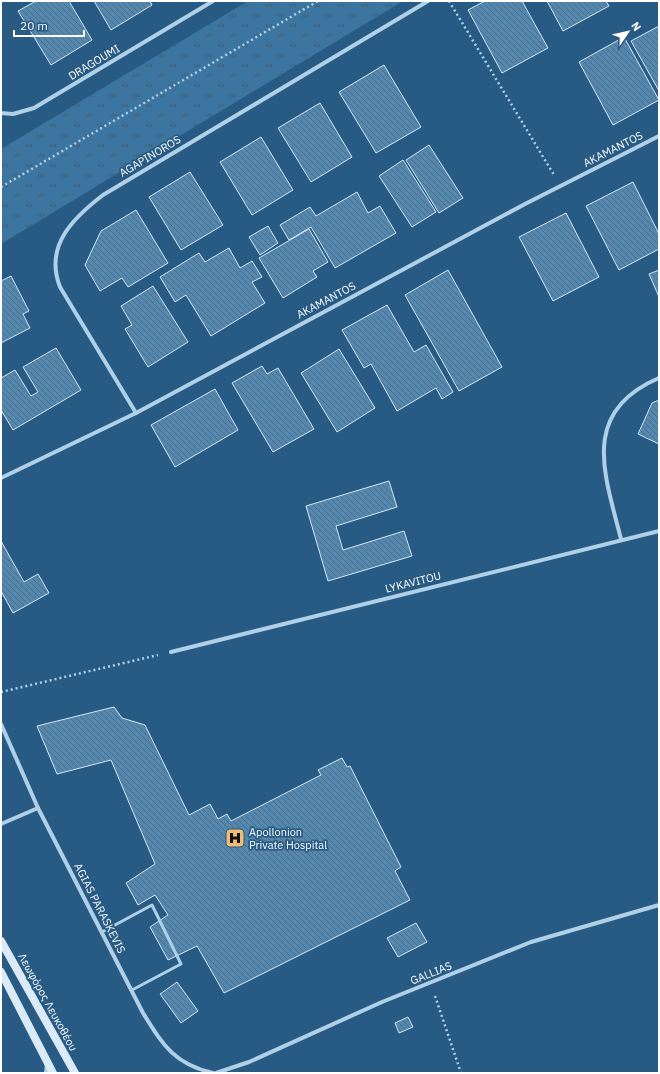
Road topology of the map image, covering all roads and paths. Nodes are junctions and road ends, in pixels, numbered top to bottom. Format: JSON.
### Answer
{"nodes":[{"id":1,"x":213,"y":1,"type":"edge"},
{"id":2,"x":318,"y":1,"type":"edge"},
{"id":3,"x":428,"y":1,"type":"edge"},
{"id":4,"x":449,"y":1,"type":"edge"},
{"id":5,"x":1,"y":113,"type":"edge"},
{"id":6,"x":659,"y":136,"type":"edge"},
{"id":7,"x":1,"y":186,"type":"edge"},
{"id":8,"x":561,"y":186,"type":"junction"},
{"id":9,"x":659,"y":378,"type":"edge"},
{"id":10,"x":136,"y":413,"type":"junction"},
{"id":11,"x":1,"y":478,"type":"edge"},
{"id":12,"x":659,"y":530,"type":"edge"},
{"id":13,"x":621,"y":539,"type":"junction"},
{"id":14,"x":171,"y":652,"type":"joint"},
{"id":15,"x":1,"y":692,"type":"edge"},
{"id":16,"x":1,"y":724,"type":"edge"},
{"id":17,"x":38,"y":808,"type":"junction"},
{"id":18,"x":1,"y":824,"type":"edge"},
{"id":19,"x":659,"y":905,"type":"edge"},
{"id":20,"x":102,"y":932,"type":"junction"},
{"id":21,"x":1,"y":941,"type":"edge"},
{"id":22,"x":1,"y":972,"type":"edge"},
{"id":23,"x":430,"y":983,"type":"junction"},
{"id":24,"x":132,"y":990,"type":"junction"},
{"id":25,"x":47,"y":1062,"type":"junction"},
{"id":26,"x":46,"y":1073,"type":"edge"},
{"id":27,"x":53,"y":1073,"type":"edge"},
{"id":28,"x":75,"y":1073,"type":"edge"},
{"id":29,"x":214,"y":1073,"type":"edge"},
{"id":30,"x":462,"y":1073,"type":"edge"}],
"edges":[{"from":1,"to":5,"type":"street","name":"DRAGOUMI"},
{"from":2,"to":7,"type":"path"},
{"from":3,"to":10,"type":"street","name":"AGAPINOROS"},
{"from":4,"to":8,"type":"path"},
{"from":6,"to":8,"type":"street","name":"AKAMANTOS"},
{"from":8,"to":10,"type":"street","name":"AKAMANTOS"},
{"from":9,"to":13,"type":"street"},
{"from":10,"to":11,"type":"street","name":"AKAMANTOS"},
{"from":12,"to":13,"type":"street","name":"LYKAVITOU"},
{"from":13,"to":14,"type":"street","name":"LYKAVITOU"},
{"from":14,"to":15,"type":"path"},
{"from":16,"to":17,"type":"street","name":"AGIAS PARASKEVIS"},
{"from":17,"to":18,"type":"street"},
{"from":17,"to":20,"type":"street","name":"AGIAS PARASKEVIS"},
{"from":19,"to":23,"type":"street","name":"GALLIAS"},
{"from":20,"to":24,"type":"street","name":"AGIAS PARASKEVIS"},
{"from":20,"to":24,"type":"lane"},
{"from":21,"to":28,"type":"main road","name":"Λεωφόρος Λευκοθέου"},
{"from":22,"to":25,"type":"main road"},
{"from":23,"to":29,"type":"street","name":"GALLIAS"},
{"from":23,"to":30,"type":"path"},
{"from":24,"to":29,"type":"street","name":"AGIAS PARASKEVIS"},
{"from":25,"to":26,"type":"street"},
{"from":25,"to":27,"type":"main road"}]}
